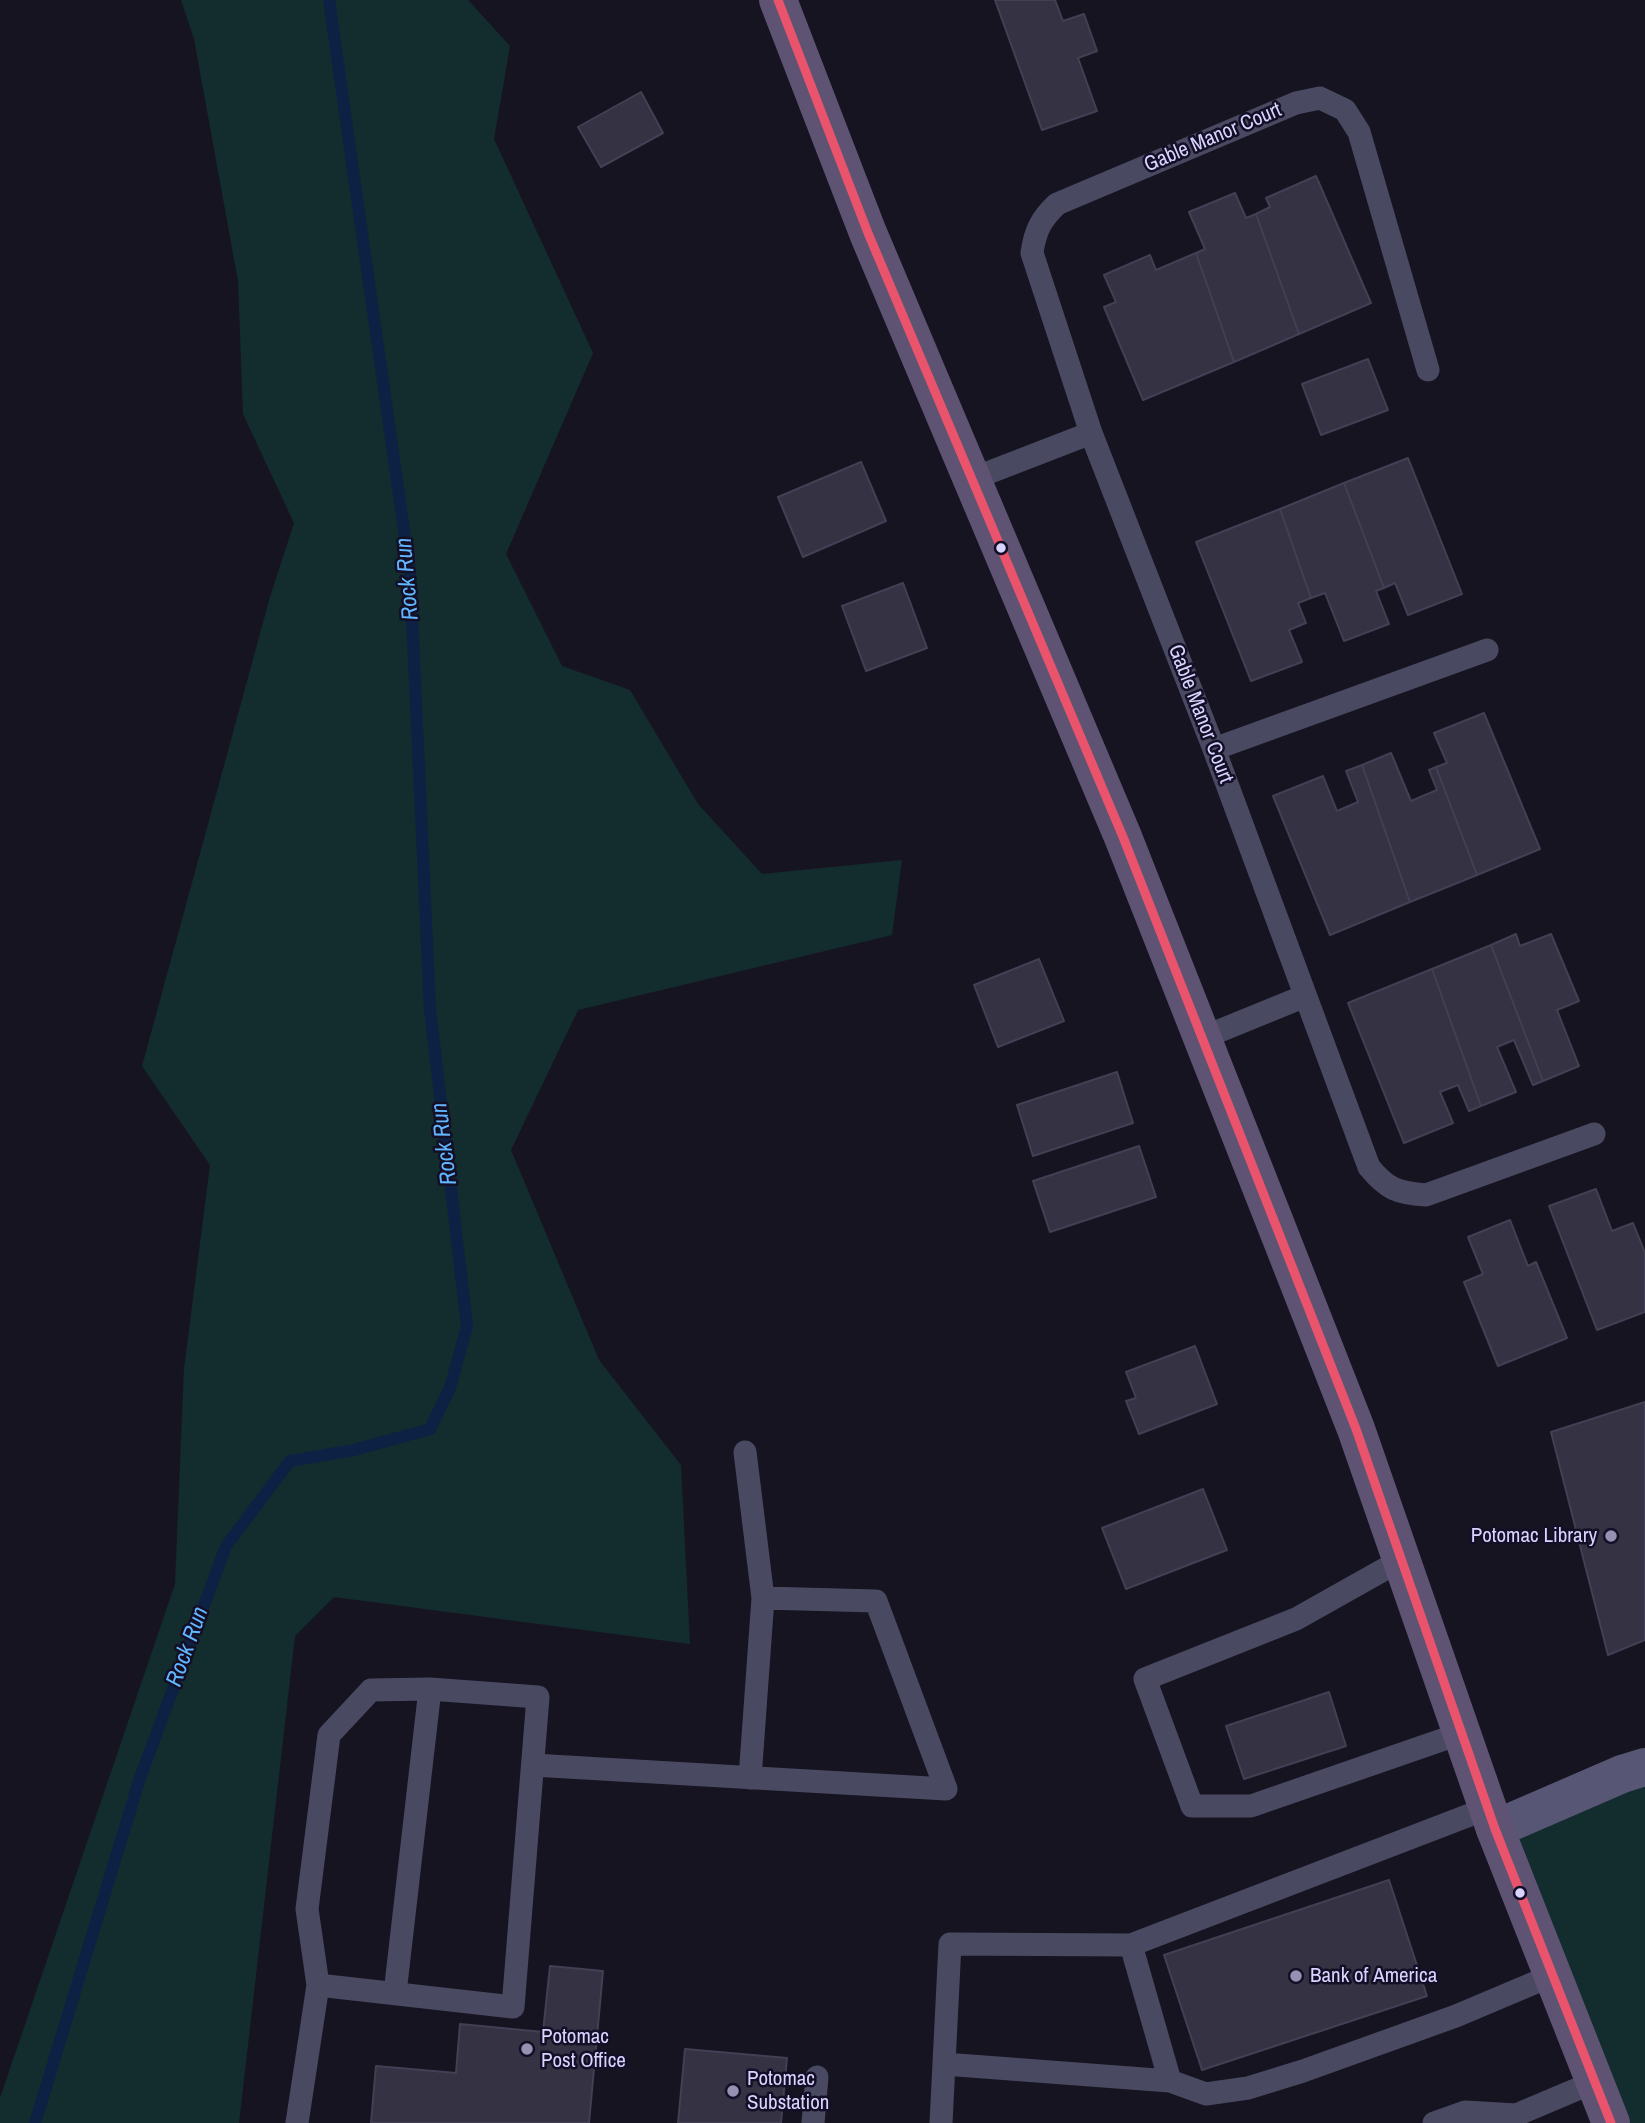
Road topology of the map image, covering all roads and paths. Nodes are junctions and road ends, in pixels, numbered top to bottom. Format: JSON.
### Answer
{"nodes":[{"id":1,"x":778,"y":0,"type":"edge"},
{"id":2,"x":1428,"y":370,"type":"dead end"},
{"id":3,"x":1091,"y":433,"type":"junction"},
{"id":4,"x":972,"y":479,"type":"junction"},
{"id":5,"x":1487,"y":650,"type":"dead end"},
{"id":6,"x":1214,"y":750,"type":"junction"},
{"id":7,"x":1305,"y":996,"type":"junction"},
{"id":8,"x":1202,"y":1038,"type":"junction"},
{"id":9,"x":1594,"y":1134,"type":"dead end"},
{"id":10,"x":745,"y":1452,"type":"dead end"},
{"id":11,"x":1401,"y":1560,"type":"junction"},
{"id":12,"x":763,"y":1598,"type":"junction"},
{"id":13,"x":430,"y":1689,"type":"junction"},
{"id":14,"x":1462,"y":1733,"type":"junction"},
{"id":15,"x":533,"y":1765,"type":"junction"},
{"id":16,"x":1645,"y":1767,"type":"edge"},
{"id":17,"x":750,"y":1778,"type":"junction"},
{"id":18,"x":1491,"y":1818,"type":"junction"},
{"id":19,"x":1131,"y":1945,"type":"junction"},
{"id":20,"x":1553,"y":1975,"type":"junction"},
{"id":21,"x":318,"y":1985,"type":"junction"},
{"id":22,"x":395,"y":1993,"type":"junction"},
{"id":23,"x":944,"y":2064,"type":"junction"},
{"id":24,"x":817,"y":2077,"type":"dead end"},
{"id":25,"x":1170,"y":2081,"type":"junction"},
{"id":26,"x":1594,"y":2082,"type":"junction"},
{"id":27,"x":1517,"y":2119,"type":"edge"},
{"id":28,"x":297,"y":2123,"type":"edge"},
{"id":29,"x":813,"y":2123,"type":"edge"},
{"id":30,"x":940,"y":2123,"type":"edge"},
{"id":31,"x":1434,"y":2123,"type":"edge"},
{"id":32,"x":1611,"y":2123,"type":"edge"}],
"edges":[{"from":1,"to":4,"type":"main road"},
{"from":2,"to":3,"type":"lane","name":"Gable Manor Court"},
{"from":3,"to":4,"type":"lane"},
{"from":3,"to":6,"type":"lane","name":"Gable Manor Court"},
{"from":4,"to":8,"type":"main road"},
{"from":5,"to":6,"type":"lane"},
{"from":6,"to":7,"type":"lane","name":"Gable Manor Court"},
{"from":7,"to":8,"type":"lane"},
{"from":7,"to":9,"type":"lane","name":"Gable Manor Court"},
{"from":8,"to":11,"type":"main road"},
{"from":10,"to":12,"type":"lane"},
{"from":11,"to":14,"type":"main road"},
{"from":11,"to":14,"type":"lane"},
{"from":12,"to":17,"type":"lane"},
{"from":12,"to":17,"type":"lane"},
{"from":13,"to":15,"type":"lane"},
{"from":13,"to":21,"type":"lane"},
{"from":13,"to":22,"type":"lane"},
{"from":14,"to":18,"type":"main road"},
{"from":15,"to":17,"type":"lane"},
{"from":15,"to":22,"type":"lane"},
{"from":16,"to":18,"type":"street"},
{"from":18,"to":19,"type":"lane"},
{"from":18,"to":20,"type":"main road"},
{"from":19,"to":23,"type":"lane"},
{"from":19,"to":25,"type":"lane"},
{"from":20,"to":25,"type":"lane"},
{"from":20,"to":26,"type":"main road"},
{"from":21,"to":22,"type":"lane"},
{"from":21,"to":28,"type":"lane"},
{"from":23,"to":25,"type":"lane"},
{"from":23,"to":30,"type":"lane"},
{"from":24,"to":29,"type":"lane"},
{"from":26,"to":27,"type":"lane"},
{"from":26,"to":32,"type":"main road"},
{"from":27,"to":31,"type":"lane"}]}
